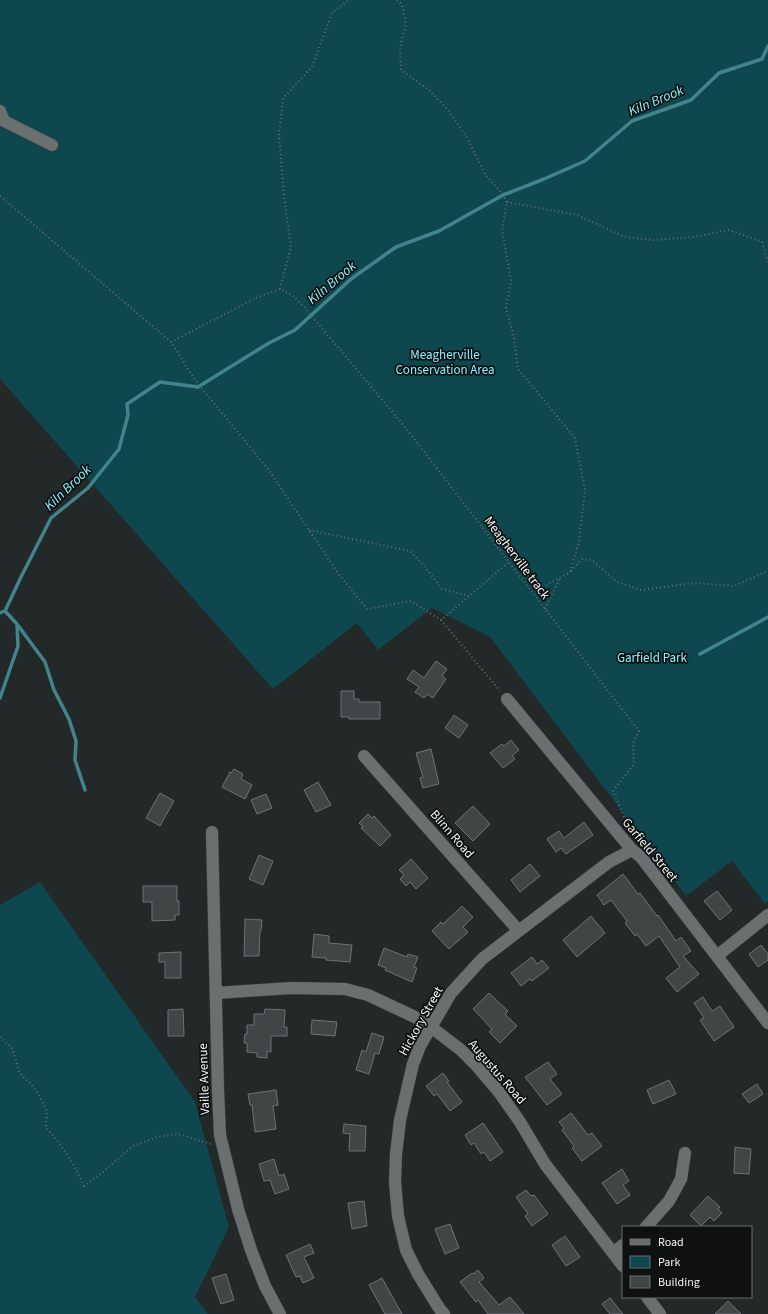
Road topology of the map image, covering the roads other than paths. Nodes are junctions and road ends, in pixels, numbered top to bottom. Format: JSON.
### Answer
{"nodes":[{"id":1,"x":0,"y":111,"type":"edge"},
{"id":2,"x":52,"y":145,"type":"dead end"},
{"id":3,"x":507,"y":699,"type":"road end"},
{"id":4,"x":364,"y":756,"type":"dead end"},
{"id":5,"x":212,"y":832,"type":"dead end"},
{"id":6,"x":632,"y":850,"type":"junction"},
{"id":7,"x":768,"y":915,"type":"edge"},
{"id":8,"x":519,"y":931,"type":"junction"},
{"id":9,"x":717,"y":956,"type":"junction"},
{"id":10,"x":216,"y":993,"type":"junction"},
{"id":11,"x":768,"y":1023,"type":"edge"},
{"id":12,"x":431,"y":1027,"type":"junction"},
{"id":13,"x":685,"y":1153,"type":"dead end"},
{"id":14,"x":647,"y":1226,"type":"edge"},
{"id":15,"x":622,"y":1246,"type":"edge"},
{"id":16,"x":613,"y":1253,"type":"junction"},
{"id":17,"x":622,"y":1265,"type":"edge"},
{"id":18,"x":648,"y":1298,"type":"edge"},
{"id":19,"x":441,"y":1309,"type":"edge"},
{"id":20,"x":280,"y":1314,"type":"edge"},
{"id":21,"x":660,"y":1314,"type":"edge"}],
"edges":[{"from":1,"to":2,"type":"street"},
{"from":3,"to":6,"type":"street","name":"Garfield Street"},
{"from":4,"to":8,"type":"street","name":"Blinn Road"},
{"from":5,"to":10,"type":"street","name":"Vaille Avenue"},
{"from":6,"to":8,"type":"street","name":"Hickory Street"},
{"from":6,"to":9,"type":"street","name":"Garfield Street"},
{"from":7,"to":9,"type":"street"},
{"from":8,"to":12,"type":"street","name":"Hickory Street"},
{"from":9,"to":11,"type":"street","name":"Garfield Street"},
{"from":10,"to":12,"type":"street","name":"Augustus Road"},
{"from":10,"to":20,"type":"street","name":"Vaille Avenue"},
{"from":12,"to":16,"type":"street","name":"Augustus Road"},
{"from":12,"to":19,"type":"street","name":"Hickory Street"},
{"from":13,"to":14,"type":"street"},
{"from":15,"to":16,"type":"street"},
{"from":16,"to":17,"type":"street","name":"Augustus Road"},
{"from":18,"to":21,"type":"street"}]}
